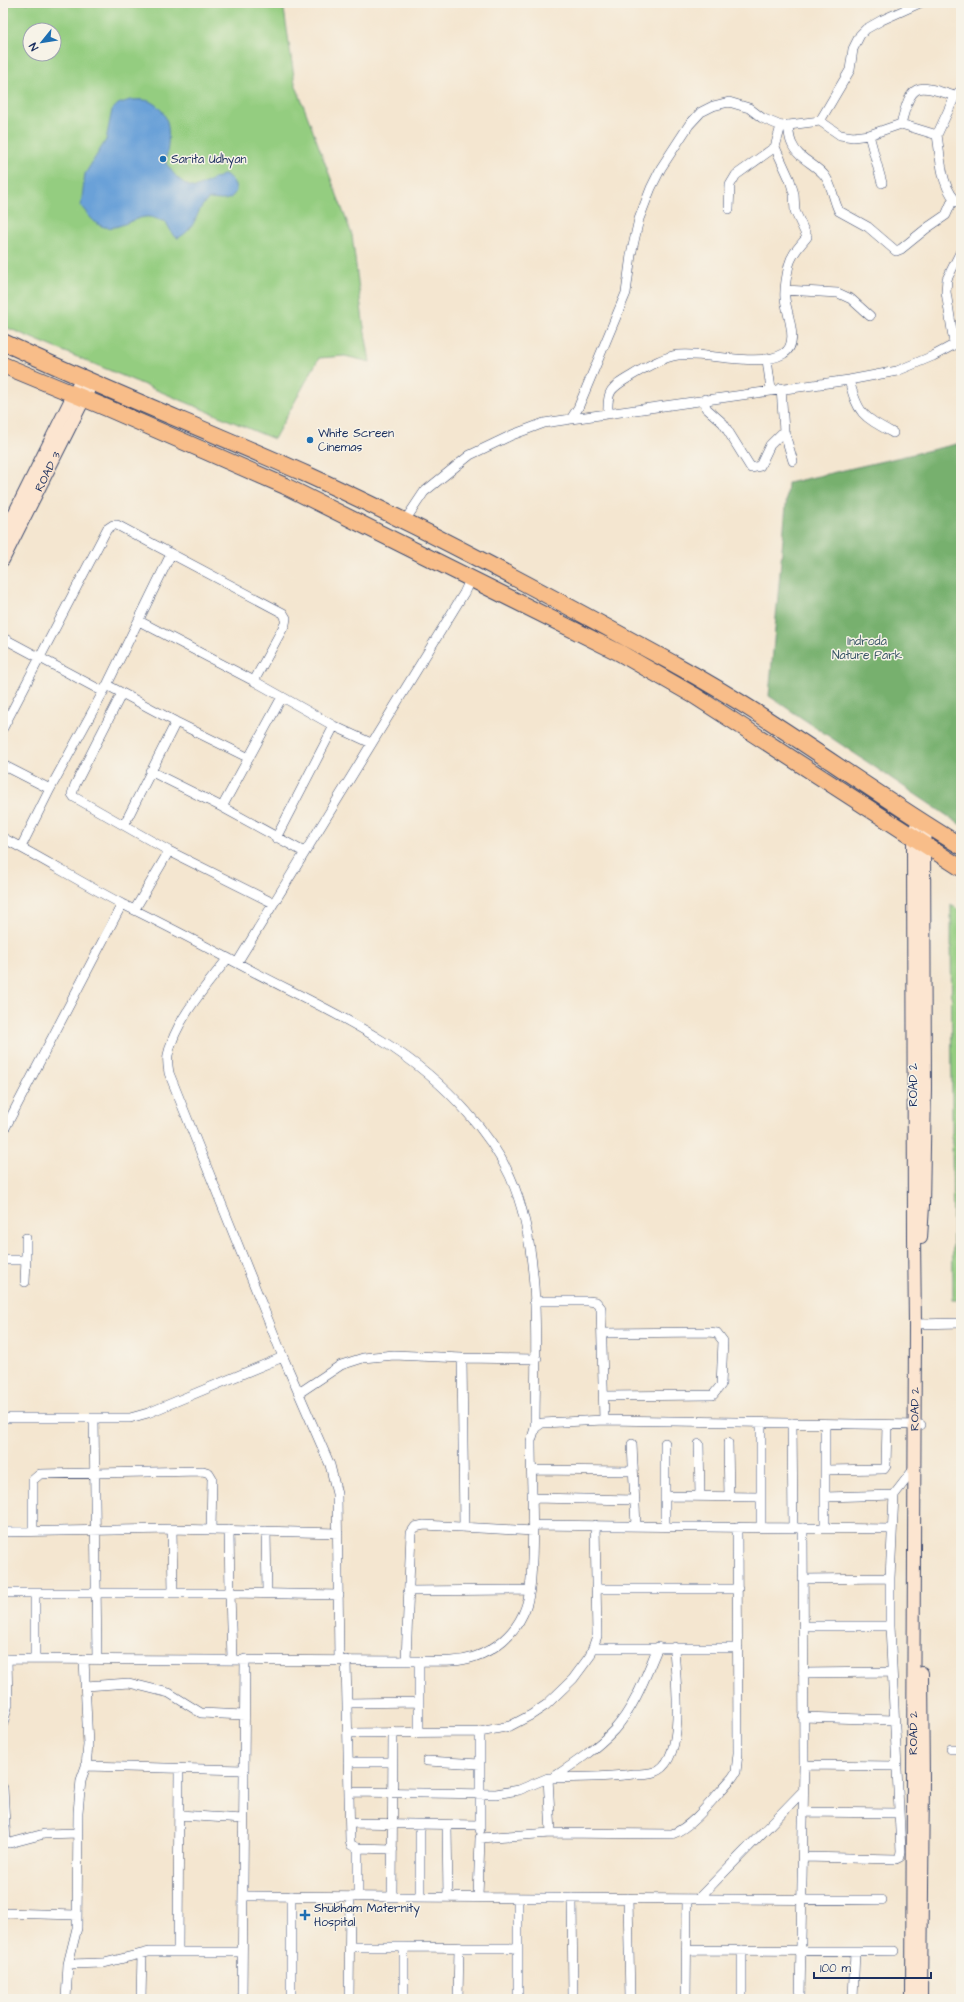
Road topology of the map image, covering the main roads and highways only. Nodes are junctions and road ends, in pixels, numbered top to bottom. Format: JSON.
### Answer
{"nodes":[{"id":1,"x":3,"y":342,"type":"edge"},
{"id":2,"x":3,"y":365,"type":"edge"},
{"id":3,"x":398,"y":519,"type":"junction"},
{"id":4,"x":382,"y":534,"type":"junction"},
{"id":5,"x":961,"y":846,"type":"edge"},
{"id":6,"x":961,"y":868,"type":"edge"}],
"edges":[{"from":1,"to":3,"type":"highway"},
{"from":2,"to":4,"type":"highway"},
{"from":3,"to":4,"type":"highway"},
{"from":3,"to":5,"type":"highway"},
{"from":4,"to":6,"type":"highway"}]}
